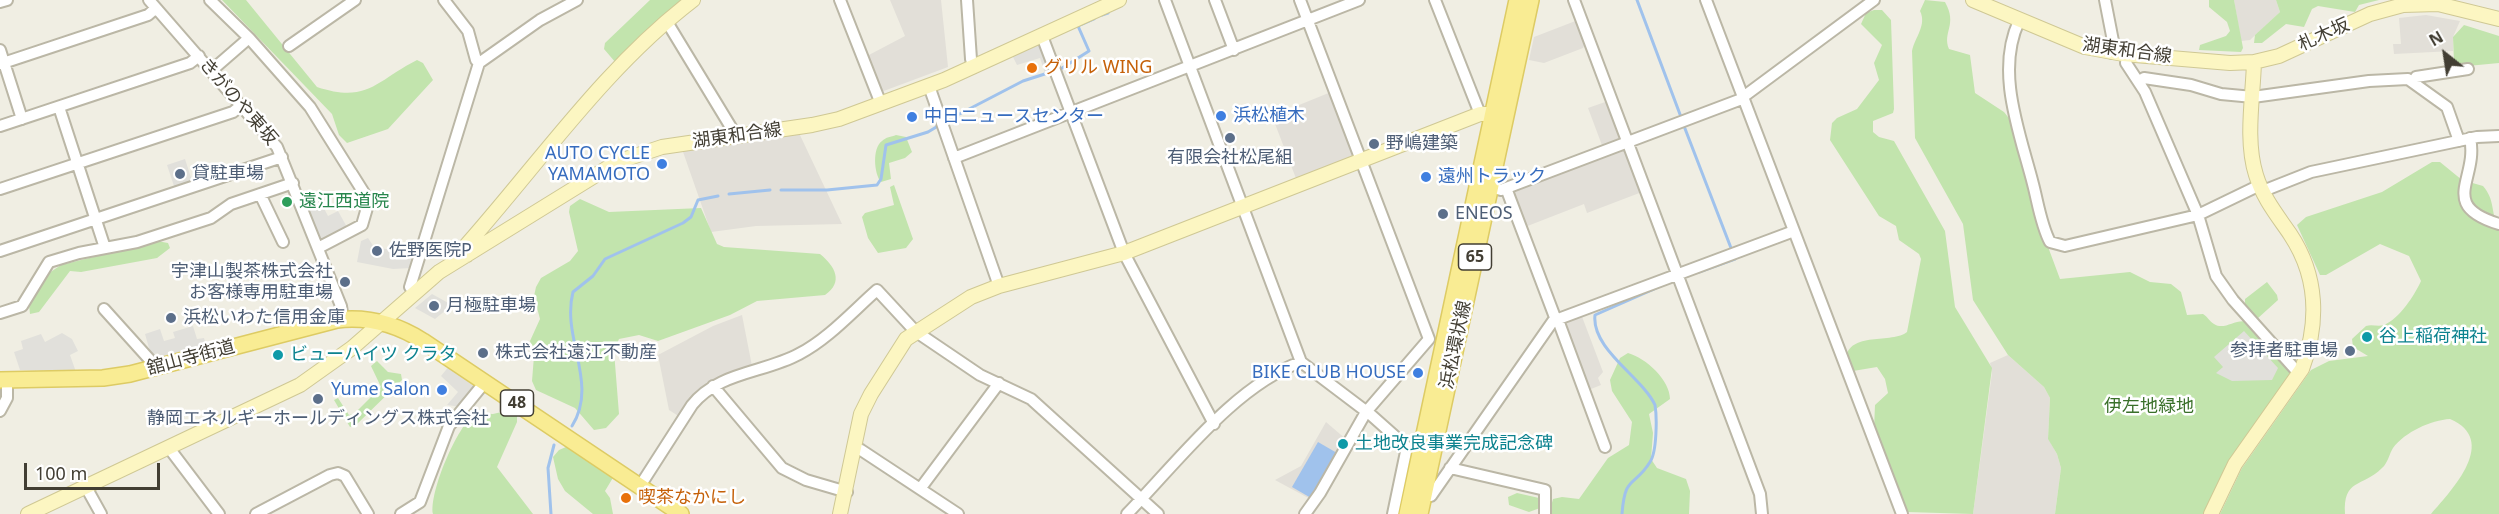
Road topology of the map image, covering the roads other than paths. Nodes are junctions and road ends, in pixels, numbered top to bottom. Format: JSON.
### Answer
{"nodes":[{"id":1,"x":7,"y":0,"type":"edge"},
{"id":2,"x":210,"y":0,"type":"edge"},
{"id":3,"x":355,"y":0,"type":"edge"},
{"id":4,"x":444,"y":0,"type":"edge"},
{"id":5,"x":577,"y":0,"type":"edge"},
{"id":6,"x":693,"y":0,"type":"edge"},
{"id":7,"x":840,"y":0,"type":"edge"},
{"id":8,"x":967,"y":0,"type":"edge"},
{"id":9,"x":1165,"y":0,"type":"edge"},
{"id":10,"x":1215,"y":0,"type":"edge"},
{"id":11,"x":1300,"y":0,"type":"edge"},
{"id":12,"x":1359,"y":0,"type":"edge"},
{"id":13,"x":1435,"y":0,"type":"edge"},
{"id":14,"x":1517,"y":0,"type":"edge"},
{"id":15,"x":1531,"y":0,"type":"edge"},
{"id":16,"x":1574,"y":0,"type":"edge"},
{"id":17,"x":1706,"y":0,"type":"edge"},
{"id":18,"x":1874,"y":0,"type":"edge"},
{"id":19,"x":1973,"y":0,"type":"edge"},
{"id":20,"x":2105,"y":0,"type":"edge"},
{"id":21,"x":0,"y":2,"type":"edge"},
{"id":22,"x":1111,"y":2,"type":"edge"},
{"id":23,"x":2428,"y":2,"type":"edge"},
{"id":24,"x":153,"y":4,"type":"edge"},
{"id":25,"x":2499,"y":19,"type":"edge"},
{"id":26,"x":1307,"y":20,"type":"junction"},
{"id":27,"x":2019,"y":21,"type":"junction"},
{"id":28,"x":667,"y":22,"type":"junction"},
{"id":29,"x":1042,"y":36,"type":"junction"},
{"id":30,"x":249,"y":38,"type":"junction"},
{"id":31,"x":289,"y":46,"type":"dead end"},
{"id":32,"x":0,"y":50,"type":"edge"},
{"id":33,"x":1234,"y":50,"type":"junction"},
{"id":34,"x":2112,"y":53,"type":"junction"},
{"id":35,"x":2127,"y":54,"type":"junction"},
{"id":36,"x":199,"y":56,"type":"junction"},
{"id":37,"x":2254,"y":62,"type":"junction"},
{"id":38,"x":479,"y":63,"type":"junction"},
{"id":39,"x":2,"y":64,"type":"edge"},
{"id":40,"x":1190,"y":66,"type":"junction"},
{"id":41,"x":974,"y":67,"type":"junction"},
{"id":42,"x":2468,"y":69,"type":"dead end"},
{"id":43,"x":211,"y":71,"type":"junction"},
{"id":44,"x":2139,"y":81,"type":"junction"},
{"id":45,"x":2413,"y":82,"type":"junction"},
{"id":46,"x":928,"y":86,"type":"junction"},
{"id":47,"x":1743,"y":97,"type":"junction"},
{"id":48,"x":2253,"y":97,"type":"junction"},
{"id":49,"x":881,"y":104,"type":"junction"},
{"id":50,"x":242,"y":105,"type":"junction"},
{"id":51,"x":59,"y":107,"type":"junction"},
{"id":52,"x":1071,"y":112,"type":"junction"},
{"id":53,"x":1486,"y":114,"type":"junction"},
{"id":54,"x":22,"y":119,"type":"junction"},
{"id":55,"x":0,"y":126,"type":"edge"},
{"id":56,"x":2499,"y":136,"type":"edge"},
{"id":57,"x":733,"y":137,"type":"junction"},
{"id":58,"x":2464,"y":139,"type":"junction"},
{"id":59,"x":1627,"y":143,"type":"junction"},
{"id":60,"x":282,"y":157,"type":"junction"},
{"id":61,"x":954,"y":158,"type":"junction"},
{"id":62,"x":1361,"y":161,"type":"junction"},
{"id":63,"x":78,"y":164,"type":"junction"},
{"id":64,"x":293,"y":183,"type":"junction"},
{"id":65,"x":1490,"y":188,"type":"junction"},
{"id":66,"x":1506,"y":188,"type":"junction"},
{"id":67,"x":2261,"y":188,"type":"junction"},
{"id":68,"x":0,"y":189,"type":"edge"},
{"id":69,"x":260,"y":194,"type":"junction"},
{"id":70,"x":1242,"y":207,"type":"junction"},
{"id":71,"x":2198,"y":215,"type":"junction"},
{"id":72,"x":97,"y":220,"type":"junction"},
{"id":73,"x":2499,"y":225,"type":"edge"},
{"id":74,"x":1794,"y":231,"type":"junction"},
{"id":75,"x":283,"y":242,"type":"dead end"},
{"id":76,"x":105,"y":248,"type":"junction"},
{"id":77,"x":318,"y":248,"type":"junction"},
{"id":78,"x":0,"y":252,"type":"edge"},
{"id":79,"x":1124,"y":253,"type":"junction"},
{"id":80,"x":467,"y":255,"type":"junction"},
{"id":81,"x":1676,"y":273,"type":"junction"},
{"id":82,"x":999,"y":286,"type":"junction"},
{"id":83,"x":414,"y":292,"type":"junction"},
{"id":84,"x":104,"y":309,"type":"dead end"},
{"id":85,"x":0,"y":314,"type":"edge"},
{"id":86,"x":343,"y":319,"type":"junction"},
{"id":87,"x":1557,"y":320,"type":"junction"},
{"id":88,"x":382,"y":321,"type":"junction"},
{"id":89,"x":915,"y":331,"type":"junction"},
{"id":90,"x":1301,"y":362,"type":"junction"},
{"id":91,"x":152,"y":369,"type":"junction"},
{"id":92,"x":2300,"y":372,"type":"junction"},
{"id":93,"x":3,"y":380,"type":"edge"},
{"id":94,"x":485,"y":382,"type":"junction"},
{"id":95,"x":999,"y":383,"type":"junction"},
{"id":96,"x":713,"y":386,"type":"junction"},
{"id":97,"x":0,"y":411,"type":"edge"},
{"id":98,"x":1366,"y":412,"type":"junction"},
{"id":99,"x":1214,"y":424,"type":"junction"},
{"id":100,"x":1605,"y":447,"type":"dead end"},
{"id":101,"x":169,"y":448,"type":"junction"},
{"id":102,"x":855,"y":448,"type":"junction"},
{"id":103,"x":1450,"y":468,"type":"junction"},
{"id":104,"x":640,"y":486,"type":"junction"},
{"id":105,"x":86,"y":487,"type":"junction"},
{"id":106,"x":920,"y":489,"type":"junction"},
{"id":107,"x":847,"y":492,"type":"junction"},
{"id":108,"x":1411,"y":492,"type":"junction"},
{"id":109,"x":1142,"y":499,"type":"junction"},
{"id":110,"x":28,"y":514,"type":"edge"},
{"id":111,"x":101,"y":514,"type":"edge"},
{"id":112,"x":219,"y":514,"type":"edge"},
{"id":113,"x":256,"y":514,"type":"edge"},
{"id":114,"x":368,"y":514,"type":"edge"},
{"id":115,"x":401,"y":514,"type":"edge"},
{"id":116,"x":681,"y":514,"type":"edge"},
{"id":117,"x":840,"y":514,"type":"edge"},
{"id":118,"x":958,"y":514,"type":"edge"},
{"id":119,"x":1127,"y":514,"type":"edge"},
{"id":120,"x":1158,"y":514,"type":"edge"},
{"id":121,"x":1305,"y":514,"type":"edge"},
{"id":122,"x":1393,"y":514,"type":"edge"},
{"id":123,"x":1407,"y":514,"type":"edge"},
{"id":124,"x":1420,"y":514,"type":"edge"},
{"id":125,"x":1545,"y":514,"type":"edge"},
{"id":126,"x":1762,"y":514,"type":"edge"},
{"id":127,"x":1902,"y":514,"type":"edge"},
{"id":128,"x":2211,"y":514,"type":"edge"}],
"edges":[{"from":1,"to":21,"type":"street"},
{"from":2,"to":30,"type":"street"},
{"from":3,"to":31,"type":"street"},
{"from":4,"to":38,"type":"street"},
{"from":5,"to":38,"type":"street"},
{"from":6,"to":28,"type":"street"},
{"from":7,"to":49,"type":"street"},
{"from":8,"to":41,"type":"street"},
{"from":9,"to":40,"type":"street"},
{"from":10,"to":33,"type":"street"},
{"from":11,"to":26,"type":"street"},
{"from":12,"to":26,"type":"street"},
{"from":13,"to":53,"type":"street"},
{"from":14,"to":53,"type":"main road","name":"浜松環状線","number":"65"},
{"from":15,"to":65,"type":"main road","name":"浜松環状線","number":"65"},
{"from":16,"to":59,"type":"street"},
{"from":17,"to":47,"type":"street"},
{"from":18,"to":47,"type":"street"},
{"from":19,"to":27,"type":"street","name":"湖東和合線"},
{"from":20,"to":34,"type":"street"},
{"from":22,"to":29,"type":"street","name":"湖東和合線"},
{"from":23,"to":25,"type":"street","name":"札木坂"},
{"from":23,"to":37,"type":"street","name":"札木坂"},
{"from":24,"to":36,"type":"street","name":"きがのや東坂"},
{"from":24,"to":39,"type":"street"},
{"from":26,"to":33,"type":"street"},
{"from":26,"to":62,"type":"street"},
{"from":27,"to":34,"type":"street","name":"湖東和合線"},
{"from":27,"to":71,"type":"street"},
{"from":28,"to":57,"type":"street"},
{"from":28,"to":80,"type":"street"},
{"from":29,"to":41,"type":"street","name":"湖東和合線"},
{"from":29,"to":52,"type":"street"},
{"from":30,"to":43,"type":"street"},
{"from":30,"to":77,"type":"street"},
{"from":32,"to":39,"type":"street"},
{"from":33,"to":40,"type":"street"},
{"from":34,"to":35,"type":"street","name":"湖東和合線"},
{"from":35,"to":37,"type":"street","name":"湖東和合線"},
{"from":35,"to":44,"type":"street"},
{"from":36,"to":43,"type":"street","name":"きがのや東坂"},
{"from":36,"to":51,"type":"street"},
{"from":37,"to":48,"type":"street"},
{"from":38,"to":83,"type":"street"},
{"from":39,"to":54,"type":"street"},
{"from":40,"to":52,"type":"street"},
{"from":40,"to":70,"type":"street"},
{"from":41,"to":46,"type":"street","name":"湖東和合線"},
{"from":42,"to":45,"type":"street"},
{"from":43,"to":50,"type":"street","name":"きがのや東坂"},
{"from":44,"to":48,"type":"street"},
{"from":44,"to":71,"type":"street"},
{"from":45,"to":48,"type":"street"},
{"from":45,"to":58,"type":"street"},
{"from":46,"to":49,"type":"street","name":"湖東和合線"},
{"from":46,"to":61,"type":"street"},
{"from":47,"to":59,"type":"street"},
{"from":47,"to":74,"type":"street"},
{"from":48,"to":67,"type":"street"},
{"from":49,"to":57,"type":"street","name":"湖東和合線"},
{"from":50,"to":60,"type":"street","name":"きがのや東坂"},
{"from":50,"to":63,"type":"street"},
{"from":51,"to":54,"type":"street"},
{"from":51,"to":63,"type":"street"},
{"from":52,"to":61,"type":"street"},
{"from":52,"to":79,"type":"street"},
{"from":53,"to":62,"type":"street"},
{"from":53,"to":108,"type":"main road","name":"浜松環状線","number":"65"},
{"from":54,"to":55,"type":"street"},
{"from":56,"to":58,"type":"street"},
{"from":57,"to":80,"type":"street","name":"湖東和合線"},
{"from":58,"to":67,"type":"street"},
{"from":58,"to":73,"type":"street"},
{"from":59,"to":66,"type":"street"},
{"from":59,"to":81,"type":"street"},
{"from":60,"to":64,"type":"street","name":"きがのや東坂"},
{"from":60,"to":72,"type":"street"},
{"from":61,"to":82,"type":"street"},
{"from":62,"to":70,"type":"street"},
{"from":62,"to":98,"type":"street"},
{"from":63,"to":68,"type":"street"},
{"from":63,"to":72,"type":"street"},
{"from":64,"to":69,"type":"street"},
{"from":64,"to":77,"type":"street","name":"きがのや東坂"},
{"from":65,"to":66,"type":"street"},
{"from":65,"to":108,"type":"main road","name":"浜松環状線","number":"65"},
{"from":66,"to":87,"type":"street"},
{"from":67,"to":71,"type":"street"},
{"from":67,"to":92,"type":"street"},
{"from":69,"to":75,"type":"street"},
{"from":69,"to":76,"type":"street"},
{"from":70,"to":79,"type":"street"},
{"from":70,"to":90,"type":"street"},
{"from":71,"to":92,"type":"street"},
{"from":72,"to":76,"type":"street"},
{"from":72,"to":78,"type":"street"},
{"from":74,"to":81,"type":"street"},
{"from":74,"to":127,"type":"street"},
{"from":76,"to":85,"type":"street"},
{"from":77,"to":86,"type":"street","name":"きがのや東坂"},
{"from":79,"to":82,"type":"street"},
{"from":79,"to":99,"type":"street"},
{"from":80,"to":83,"type":"street","name":"湖東和合線"},
{"from":81,"to":87,"type":"street"},
{"from":81,"to":126,"type":"street"},
{"from":82,"to":89,"type":"street"},
{"from":83,"to":88,"type":"street","name":"湖東和合線"},
{"from":84,"to":91,"type":"street"},
{"from":86,"to":88,"type":"main road","name":"舘山寺街道","number":"48"},
{"from":86,"to":91,"type":"main road","name":"舘山寺街道","number":"48"},
{"from":87,"to":100,"type":"street"},
{"from":87,"to":103,"type":"street"},
{"from":88,"to":94,"type":"main road","name":"舘山寺街道","number":"48"},
{"from":88,"to":101,"type":"street","name":"湖東和合線"},
{"from":89,"to":95,"type":"street"},
{"from":89,"to":96,"type":"street"},
{"from":89,"to":102,"type":"street"},
{"from":90,"to":98,"type":"street"},
{"from":90,"to":99,"type":"street"},
{"from":91,"to":93,"type":"main road","name":"舘山寺街道","number":"48"},
{"from":92,"to":128,"type":"street"},
{"from":93,"to":97,"type":"street"},
{"from":94,"to":104,"type":"main road","name":"舘山寺街道","number":"48"},
{"from":94,"to":115,"type":"street"},
{"from":95,"to":106,"type":"street"},
{"from":95,"to":109,"type":"street"},
{"from":96,"to":104,"type":"street"},
{"from":96,"to":107,"type":"street"},
{"from":98,"to":108,"type":"street"},
{"from":98,"to":121,"type":"street"},
{"from":99,"to":109,"type":"street"},
{"from":101,"to":105,"type":"street","name":"湖東和合線"},
{"from":101,"to":112,"type":"street"},
{"from":102,"to":106,"type":"street"},
{"from":102,"to":107,"type":"street"},
{"from":103,"to":108,"type":"street"},
{"from":103,"to":125,"type":"street"},
{"from":104,"to":116,"type":"main road","name":"舘山寺街道","number":"48"},
{"from":105,"to":110,"type":"street","name":"湖東和合線"},
{"from":105,"to":111,"type":"street"},
{"from":106,"to":118,"type":"street"},
{"from":107,"to":117,"type":"street"},
{"from":108,"to":122,"type":"street"},
{"from":108,"to":123,"type":"main road","name":"浜松環状線","number":"65"},
{"from":108,"to":124,"type":"main road","name":"浜松環状線","number":"65"},
{"from":109,"to":119,"type":"street"},
{"from":109,"to":120,"type":"street"},
{"from":113,"to":114,"type":"street"}]}
